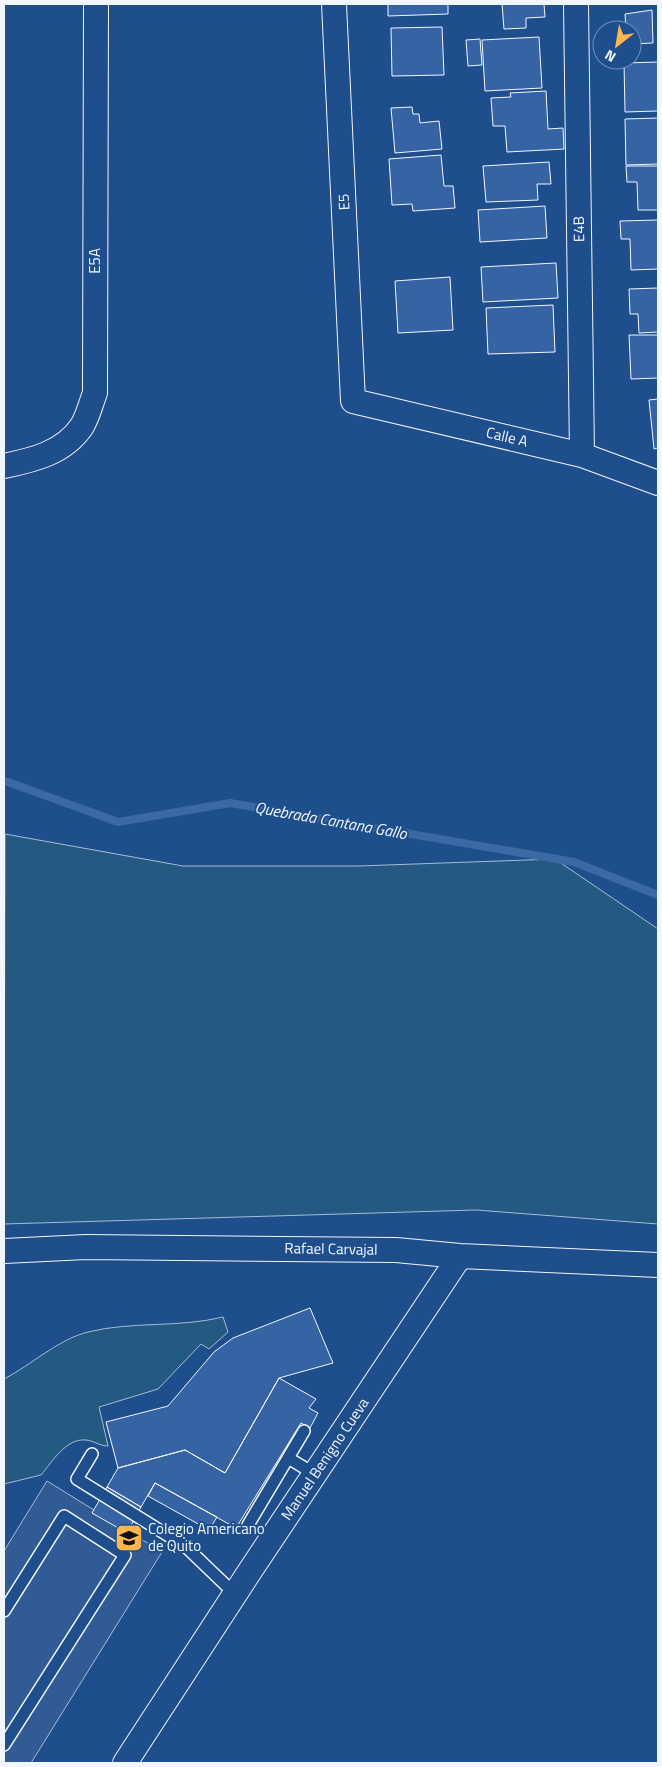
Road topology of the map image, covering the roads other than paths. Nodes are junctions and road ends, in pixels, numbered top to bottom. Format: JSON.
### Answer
{"nodes":[{"id":1,"x":96,"y":4,"type":"edge"},
{"id":2,"x":334,"y":4,"type":"edge"},
{"id":3,"x":576,"y":4,"type":"edge"},
{"id":4,"x":353,"y":401,"type":"joint"},
{"id":5,"x":582,"y":455,"type":"junction"},
{"id":6,"x":4,"y":466,"type":"edge"},
{"id":7,"x":658,"y":483,"type":"edge"},
{"id":8,"x":4,"y":1251,"type":"edge"},
{"id":9,"x":460,"y":1256,"type":"junction"},
{"id":10,"x":658,"y":1265,"type":"edge"},
{"id":11,"x":304,"y":1432,"type":"dead end"},
{"id":12,"x":92,"y":1454,"type":"dead end"},
{"id":13,"x":288,"y":1458,"type":"junction"},
{"id":14,"x":315,"y":1474,"type":"junction"},
{"id":15,"x":248,"y":1525,"type":"dead end"},
{"id":16,"x":235,"y":1594,"type":"junction"},
{"id":17,"x":4,"y":1611,"type":"edge"},
{"id":18,"x":4,"y":1745,"type":"edge"},
{"id":19,"x":125,"y":1763,"type":"edge"}],
"edges":[{"from":1,"to":6,"type":"street","name":"E5A"},
{"from":2,"to":4,"type":"street","name":"E5"},
{"from":3,"to":5,"type":"street","name":"E4B"},
{"from":4,"to":5,"type":"street","name":"Calle A"},
{"from":5,"to":7,"type":"street","name":"Calle A"},
{"from":8,"to":9,"type":"street","name":"Rafael Carvajal"},
{"from":9,"to":10,"type":"street","name":"Rafael Carvajal"},
{"from":9,"to":14,"type":"street","name":"Manuel Benigno Cueva"},
{"from":11,"to":13,"type":"lane"},
{"from":12,"to":16,"type":"lane"},
{"from":13,"to":14,"type":"lane"},
{"from":13,"to":15,"type":"lane"},
{"from":14,"to":16,"type":"street","name":"Manuel Benigno Cueva"},
{"from":16,"to":19,"type":"street","name":"Manuel Benigno Cueva"},
{"from":17,"to":18,"type":"lane"}]}
